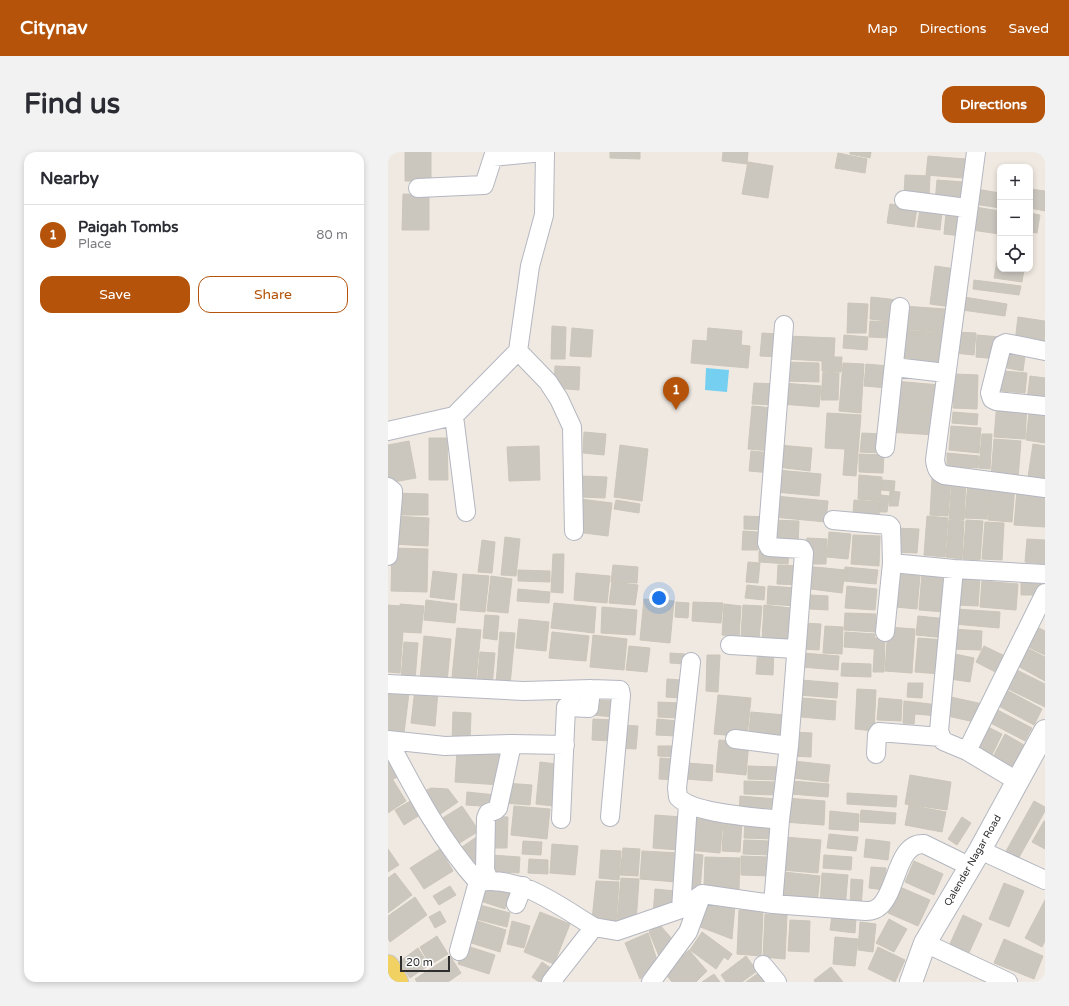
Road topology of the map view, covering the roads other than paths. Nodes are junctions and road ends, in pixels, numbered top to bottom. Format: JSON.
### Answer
{"nodes":[{"id":1,"x":544,"y":152,"type":"edge"},
{"id":2,"x":976,"y":152,"type":"edge"},
{"id":3,"x":418,"y":188,"type":"dead end"},
{"id":4,"x":904,"y":200,"type":"dead end"},
{"id":5,"x":967,"y":208,"type":"junction"},
{"id":6,"x":900,"y":307,"type":"dead end"},
{"id":7,"x":784,"y":325,"type":"dead end"},
{"id":8,"x":1045,"y":350,"type":"edge"},
{"id":9,"x":518,"y":351,"type":"junction"},
{"id":10,"x":894,"y":367,"type":"junction"},
{"id":11,"x":946,"y":373,"type":"junction"},
{"id":12,"x":1045,"y":406,"type":"edge"},
{"id":13,"x":454,"y":416,"type":"junction"},
{"id":14,"x":388,"y":431,"type":"edge"},
{"id":15,"x":885,"y":448,"type":"dead end"},
{"id":16,"x":388,"y":487,"type":"edge"},
{"id":17,"x":1045,"y":488,"type":"edge"},
{"id":18,"x":466,"y":512,"type":"dead end"},
{"id":19,"x":833,"y":520,"type":"dead end"},
{"id":20,"x":574,"y":530,"type":"dead end"},
{"id":21,"x":388,"y":556,"type":"edge"},
{"id":22,"x":892,"y":563,"type":"junction"},
{"id":23,"x":954,"y":569,"type":"junction"},
{"id":24,"x":1045,"y":574,"type":"edge"},
{"id":25,"x":1045,"y":593,"type":"edge"},
{"id":26,"x":885,"y":632,"type":"dead end"},
{"id":27,"x":730,"y":645,"type":"dead end"},
{"id":28,"x":796,"y":649,"type":"junction"},
{"id":29,"x":691,"y":662,"type":"dead end"},
{"id":30,"x":388,"y":684,"type":"edge"},
{"id":31,"x":592,"y":688,"type":"junction"},
{"id":32,"x":1045,"y":731,"type":"edge"},
{"id":33,"x":941,"y":737,"type":"junction"},
{"id":34,"x":736,"y":738,"type":"dead end"},
{"id":35,"x":512,"y":744,"type":"junction"},
{"id":36,"x":565,"y":744,"type":"junction"},
{"id":37,"x":789,"y":746,"type":"junction"},
{"id":38,"x":966,"y":751,"type":"junction"},
{"id":39,"x":876,"y":754,"type":"dead end"},
{"id":40,"x":1017,"y":781,"type":"junction"},
{"id":41,"x":688,"y":804,"type":"junction"},
{"id":42,"x":610,"y":817,"type":"dead end"},
{"id":43,"x":561,"y":819,"type":"dead end"},
{"id":44,"x":780,"y":820,"type":"junction"},
{"id":45,"x":974,"y":858,"type":"junction"},
{"id":46,"x":1045,"y":880,"type":"edge"},
{"id":47,"x":484,"y":881,"type":"junction"},
{"id":48,"x":523,"y":886,"type":"junction"},
{"id":49,"x":702,"y":894,"type":"junction"},
{"id":50,"x":516,"y":904,"type":"dead end"},
{"id":51,"x":773,"y":904,"type":"junction"},
{"id":52,"x":681,"y":909,"type":"junction"},
{"id":53,"x":594,"y":928,"type":"junction"},
{"id":54,"x":925,"y":943,"type":"junction"},
{"id":55,"x":459,"y":951,"type":"dead end"},
{"id":56,"x":763,"y":965,"type":"dead end"},
{"id":57,"x":388,"y":966,"type":"edge"},
{"id":58,"x":914,"y":974,"type":"edge"},
{"id":59,"x":656,"y":980,"type":"edge"},
{"id":60,"x":397,"y":982,"type":"edge"},
{"id":61,"x":551,"y":982,"type":"edge"},
{"id":62,"x":777,"y":982,"type":"edge"},
{"id":63,"x":894,"y":982,"type":"edge"},
{"id":64,"x":1008,"y":982,"type":"edge"}],
"edges":[{"from":1,"to":3,"type":"street"},
{"from":1,"to":9,"type":"street"},
{"from":2,"to":5,"type":"street"},
{"from":4,"to":5,"type":"street"},
{"from":5,"to":11,"type":"street"},
{"from":6,"to":10,"type":"street"},
{"from":7,"to":28,"type":"street"},
{"from":8,"to":12,"type":"street"},
{"from":9,"to":13,"type":"street"},
{"from":9,"to":20,"type":"street"},
{"from":10,"to":11,"type":"street"},
{"from":10,"to":15,"type":"street"},
{"from":11,"to":17,"type":"street"},
{"from":13,"to":14,"type":"street"},
{"from":13,"to":18,"type":"street"},
{"from":16,"to":21,"type":"street"},
{"from":19,"to":22,"type":"street"},
{"from":22,"to":23,"type":"street"},
{"from":22,"to":26,"type":"street"},
{"from":23,"to":24,"type":"street"},
{"from":23,"to":33,"type":"street"},
{"from":25,"to":38,"type":"street"},
{"from":27,"to":28,"type":"street"},
{"from":28,"to":37,"type":"street"},
{"from":29,"to":41,"type":"street"},
{"from":30,"to":31,"type":"street"},
{"from":31,"to":36,"type":"street"},
{"from":31,"to":42,"type":"street"},
{"from":32,"to":40,"type":"street","name":"Qalender Nagar Road"},
{"from":33,"to":38,"type":"street"},
{"from":33,"to":39,"type":"street"},
{"from":34,"to":37,"type":"street"},
{"from":35,"to":36,"type":"street"},
{"from":35,"to":47,"type":"street"},
{"from":35,"to":47,"type":"street"},
{"from":36,"to":43,"type":"street"},
{"from":37,"to":44,"type":"street"},
{"from":38,"to":40,"type":"street"},
{"from":40,"to":45,"type":"street","name":"Qalender Nagar Road"},
{"from":41,"to":44,"type":"street"},
{"from":41,"to":52,"type":"street"},
{"from":44,"to":51,"type":"street"},
{"from":45,"to":46,"type":"street"},
{"from":45,"to":51,"type":"street"},
{"from":45,"to":54,"type":"street","name":"Qalender Nagar Road"},
{"from":47,"to":48,"type":"street"},
{"from":47,"to":55,"type":"street"},
{"from":48,"to":50,"type":"street"},
{"from":48,"to":53,"type":"street"},
{"from":49,"to":51,"type":"street"},
{"from":49,"to":52,"type":"street"},
{"from":49,"to":59,"type":"street"},
{"from":52,"to":53,"type":"street"},
{"from":53,"to":61,"type":"street"},
{"from":54,"to":58,"type":"street","name":"Qalender Nagar Road"},
{"from":54,"to":64,"type":"street"},
{"from":56,"to":62,"type":"street"},
{"from":57,"to":60,"type":"main road"},
{"from":58,"to":63,"type":"street","name":"Qalender Nagar Road"}]}
